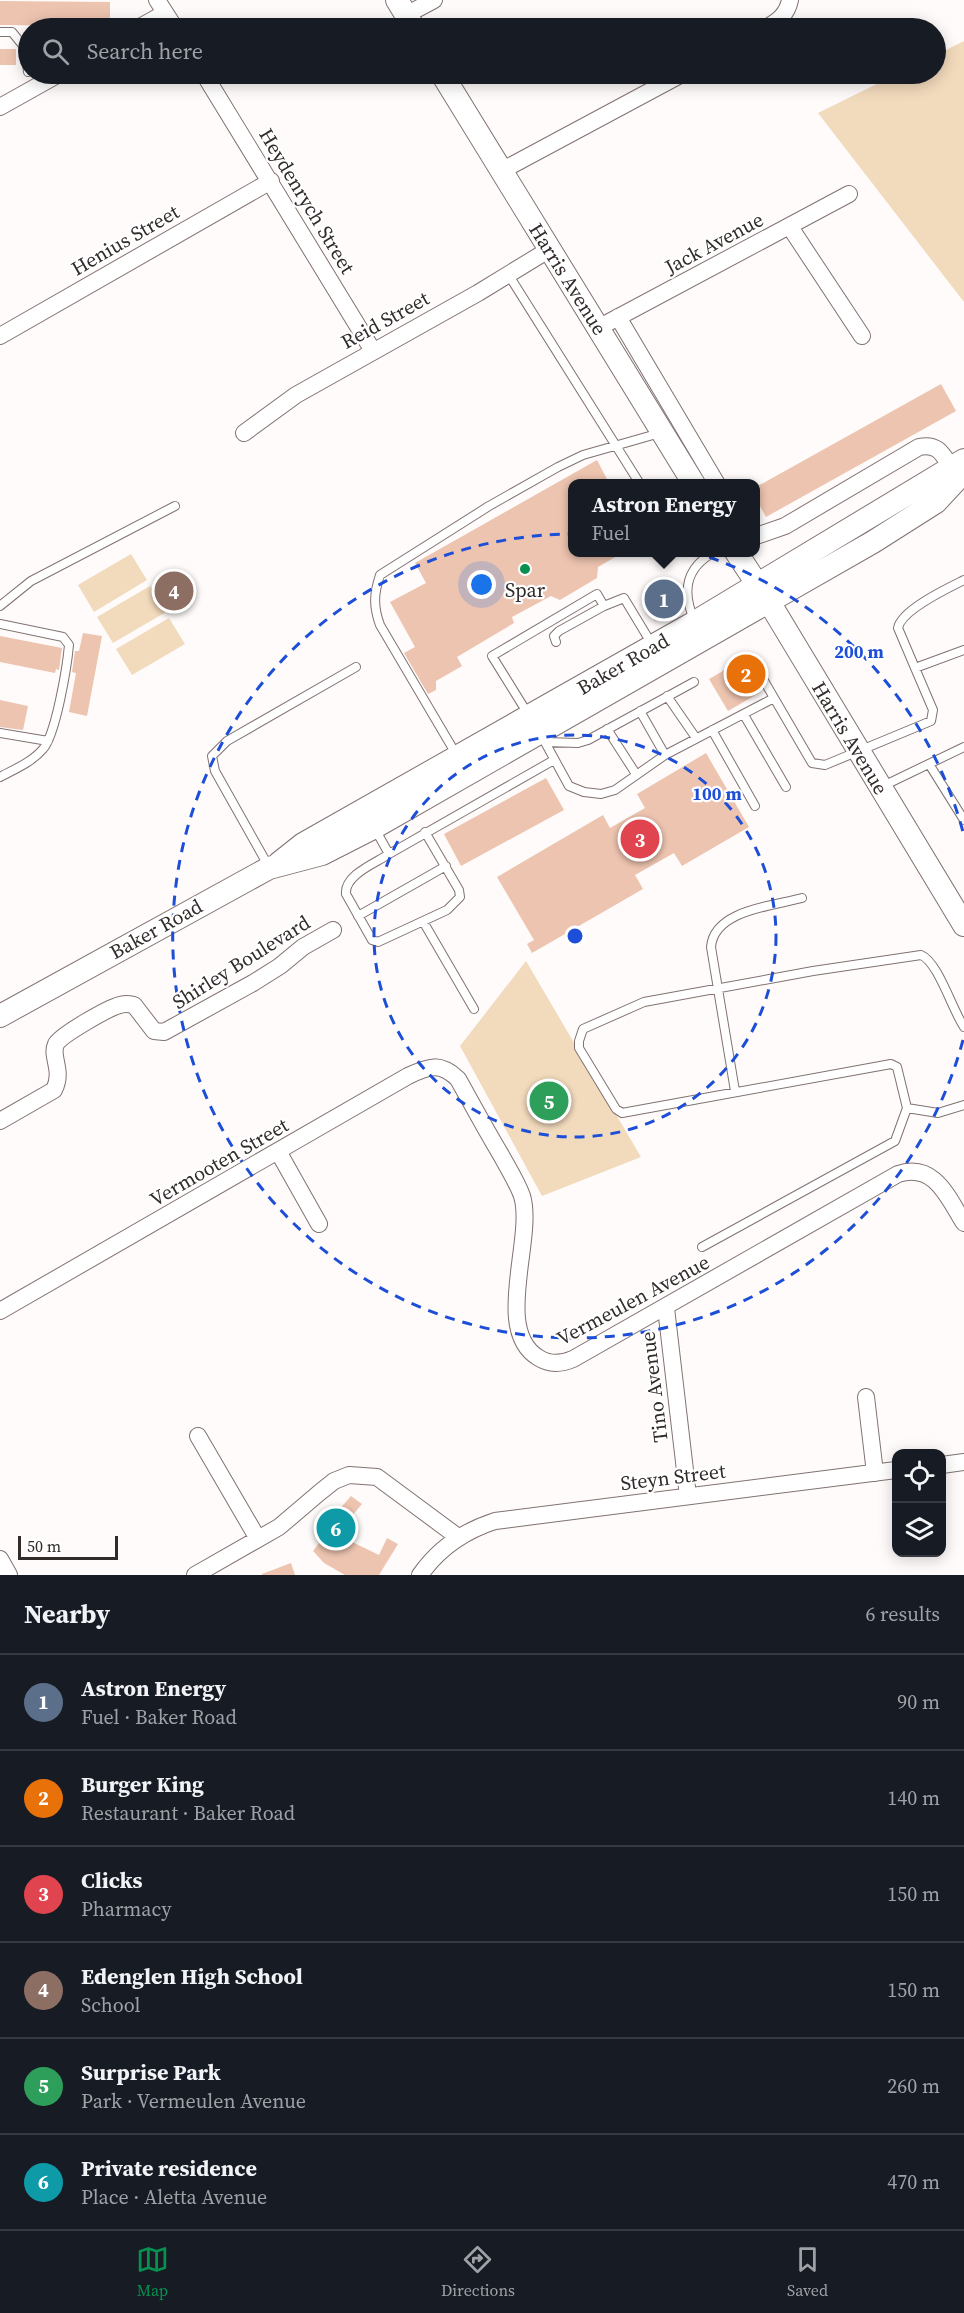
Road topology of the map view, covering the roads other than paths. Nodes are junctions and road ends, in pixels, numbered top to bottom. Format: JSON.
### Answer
{"nodes":[{"id":1,"x":434,"y":0,"type":"edge"},
{"id":2,"x":790,"y":0,"type":"edge"},
{"id":3,"x":161,"y":7,"type":"edge"},
{"id":4,"x":406,"y":15,"type":"edge"},
{"id":5,"x":149,"y":18,"type":"edge"},
{"id":6,"x":781,"y":18,"type":"edge"},
{"id":7,"x":0,"y":32,"type":"edge"},
{"id":8,"x":18,"y":38,"type":"edge"},
{"id":9,"x":25,"y":84,"type":"edge"},
{"id":10,"x":210,"y":84,"type":"edge"},
{"id":11,"x":448,"y":84,"type":"edge"},
{"id":12,"x":663,"y":84,"type":"edge"},
{"id":13,"x":0,"y":107,"type":"edge"},
{"id":14,"x":501,"y":171,"type":"junction"},
{"id":15,"x":272,"y":181,"type":"junction"},
{"id":16,"x":849,"y":194,"type":"dead end"},
{"id":17,"x":790,"y":227,"type":"junction"},
{"id":18,"x":549,"y":249,"type":"junction"},
{"id":19,"x":508,"y":274,"type":"junction"},
{"id":20,"x":618,"y":317,"type":"junction"},
{"id":21,"x":598,"y":328,"type":"junction"},
{"id":22,"x":0,"y":336,"type":"edge"},
{"id":23,"x":862,"y":336,"type":"dead end"},
{"id":24,"x":373,"y":351,"type":"junction"},
{"id":25,"x":662,"y":432,"type":"junction"},
{"id":26,"x":244,"y":433,"type":"dead end"},
{"id":27,"x":617,"y":447,"type":"junction"},
{"id":28,"x":960,"y":466,"type":"edge"},
{"id":29,"x":637,"y":479,"type":"edge"},
{"id":30,"x":691,"y":479,"type":"edge"},
{"id":31,"x":715,"y":479,"type":"edge"},
{"id":32,"x":175,"y":506,"type":"dead end"},
{"id":33,"x":760,"y":535,"type":"edge"},
{"id":34,"x":707,"y":557,"type":"edge"},
{"id":35,"x":739,"y":557,"type":"edge"},
{"id":36,"x":964,"y":580,"type":"edge"},
{"id":37,"x":763,"y":594,"type":"junction"},
{"id":38,"x":0,"y":606,"type":"edge"},
{"id":39,"x":604,"y":606,"type":"junction"},
{"id":40,"x":695,"y":622,"type":"junction"},
{"id":41,"x":0,"y":624,"type":"edge"},
{"id":42,"x":556,"y":642,"type":"dead end"},
{"id":43,"x":653,"y":646,"type":"junction"},
{"id":44,"x":964,"y":650,"type":"edge"},
{"id":45,"x":356,"y":667,"type":"dead end"},
{"id":46,"x":915,"y":668,"type":"junction"},
{"id":47,"x":763,"y":679,"type":"dead end"},
{"id":48,"x":694,"y":682,"type":"dead end"},
{"id":49,"x":667,"y":696,"type":"junction"},
{"id":50,"x":774,"y":698,"type":"junction"},
{"id":51,"x":640,"y":711,"type":"junction"},
{"id":52,"x":744,"y":714,"type":"junction"},
{"id":53,"x":608,"y":729,"type":"junction"},
{"id":54,"x":712,"y":730,"type":"junction"},
{"id":55,"x":538,"y":731,"type":"junction"},
{"id":56,"x":0,"y":733,"type":"edge"},
{"id":57,"x":696,"y":738,"type":"junction"},
{"id":58,"x":48,"y":741,"type":"junction"},
{"id":59,"x":964,"y":747,"type":"edge"},
{"id":60,"x":857,"y":751,"type":"junction"},
{"id":61,"x":665,"y":755,"type":"junction"},
{"id":62,"x":458,"y":757,"type":"junction"},
{"id":63,"x":554,"y":760,"type":"junction"},
{"id":64,"x":929,"y":764,"type":"junction"},
{"id":65,"x":636,"y":774,"type":"junction"},
{"id":66,"x":0,"y":777,"type":"edge"},
{"id":67,"x":786,"y":787,"type":"dead end"},
{"id":68,"x":879,"y":787,"type":"junction"},
{"id":69,"x":755,"y":806,"type":"dead end"},
{"id":70,"x":370,"y":819,"type":"junction"},
{"id":71,"x":964,"y":820,"type":"edge"},
{"id":72,"x":425,"y":832,"type":"junction"},
{"id":73,"x":389,"y":854,"type":"junction"},
{"id":74,"x":274,"y":865,"type":"junction"},
{"id":75,"x":446,"y":866,"type":"junction"},
{"id":76,"x":802,"y":898,"type":"dead end"},
{"id":77,"x":358,"y":916,"type":"junction"},
{"id":78,"x":962,"y":916,"type":"edge"},
{"id":79,"x":424,"y":923,"type":"junction"},
{"id":80,"x":333,"y":930,"type":"dead end"},
{"id":81,"x":718,"y":988,"type":"junction"},
{"id":82,"x":34,"y":998,"type":"junction"},
{"id":83,"x":474,"y":1009,"type":"dead end"},
{"id":84,"x":0,"y":1016,"type":"edge"},
{"id":85,"x":962,"y":1022,"type":"edge"},
{"id":86,"x":0,"y":1029,"type":"edge"},
{"id":87,"x":458,"y":1079,"type":"joint"},
{"id":88,"x":735,"y":1091,"type":"junction"},
{"id":89,"x":964,"y":1105,"type":"edge"},
{"id":90,"x":907,"y":1108,"type":"junction"},
{"id":91,"x":0,"y":1122,"type":"edge"},
{"id":92,"x":279,"y":1153,"type":"junction"},
{"id":93,"x":964,"y":1223,"type":"edge"},
{"id":94,"x":320,"y":1224,"type":"dead end"},
{"id":95,"x":702,"y":1247,"type":"dead end"},
{"id":96,"x":666,"y":1308,"type":"junction"},
{"id":97,"x":0,"y":1311,"type":"edge"},
{"id":98,"x":866,"y":1397,"type":"dead end"},
{"id":99,"x":198,"y":1436,"type":"dead end"},
{"id":100,"x":964,"y":1462,"type":"edge"},
{"id":101,"x":946,"y":1464,"type":"edge"},
{"id":102,"x":892,"y":1471,"type":"edge"},
{"id":103,"x":875,"y":1473,"type":"junction"},
{"id":104,"x":688,"y":1496,"type":"junction"},
{"id":105,"x":458,"y":1537,"type":"junction"},
{"id":106,"x":258,"y":1539,"type":"junction"},
{"id":107,"x":0,"y":1559,"type":"edge"},
{"id":108,"x":9,"y":1575,"type":"edge"},
{"id":109,"x":195,"y":1575,"type":"edge"},
{"id":110,"x":420,"y":1575,"type":"edge"}],
"edges":[{"from":1,"to":4,"type":"street"},
{"from":2,"to":6,"type":"street"},
{"from":3,"to":5,"type":"street"},
{"from":7,"to":8,"type":"lane"},
{"from":9,"to":13,"type":"street"},
{"from":10,"to":15,"type":"street","name":"Heydenrych Street"},
{"from":11,"to":14,"type":"main road","name":"Harris Avenue"},
{"from":12,"to":14,"type":"street"},
{"from":14,"to":18,"type":"main road","name":"Harris Avenue"},
{"from":15,"to":22,"type":"street","name":"Henius Street"},
{"from":15,"to":24,"type":"street","name":"Heydenrych Street"},
{"from":16,"to":17,"type":"street","name":"Jack Avenue"},
{"from":17,"to":20,"type":"street","name":"Jack Avenue"},
{"from":17,"to":23,"type":"street"},
{"from":18,"to":19,"type":"street","name":"Reid Street"},
{"from":18,"to":21,"type":"main road","name":"Harris Avenue"},
{"from":19,"to":24,"type":"street","name":"Reid Street"},
{"from":19,"to":27,"type":"lane"},
{"from":20,"to":21,"type":"street","name":"Jack Avenue"},
{"from":20,"to":31,"type":"street"},
{"from":21,"to":25,"type":"main road","name":"Harris Avenue"},
{"from":24,"to":26,"type":"street","name":"Reid Street"},
{"from":25,"to":27,"type":"lane"},
{"from":25,"to":30,"type":"main road","name":"Harris Avenue"},
{"from":27,"to":29,"type":"lane"},
{"from":27,"to":62,"type":"lane"},
{"from":28,"to":33,"type":"street"},
{"from":28,"to":37,"type":"main road","name":"Baker Road"},
{"from":32,"to":38,"type":"lane"},
{"from":34,"to":40,"type":"lane"},
{"from":35,"to":37,"type":"main road","name":"Harris Avenue"},
{"from":36,"to":46,"type":"lane"},
{"from":37,"to":40,"type":"main road","name":"Baker Road"},
{"from":37,"to":55,"type":"main road","name":"Baker Road"},
{"from":37,"to":60,"type":"main road","name":"Harris Avenue"},
{"from":39,"to":42,"type":"lane"},
{"from":39,"to":43,"type":"lane"},
{"from":39,"to":55,"type":"lane"},
{"from":40,"to":43,"type":"main road","name":"Baker Road"},
{"from":41,"to":58,"type":"lane"},
{"from":43,"to":55,"type":"main road","name":"Baker Road"},
{"from":44,"to":46,"type":"lane"},
{"from":45,"to":74,"type":"lane"},
{"from":46,"to":60,"type":"lane"},
{"from":47,"to":50,"type":"lane"},
{"from":48,"to":49,"type":"lane"},
{"from":49,"to":51,"type":"lane"},
{"from":49,"to":57,"type":"lane"},
{"from":50,"to":52,"type":"lane"},
{"from":50,"to":60,"type":"lane"},
{"from":51,"to":53,"type":"lane"},
{"from":51,"to":61,"type":"lane"},
{"from":52,"to":54,"type":"lane"},
{"from":52,"to":67,"type":"lane"},
{"from":53,"to":55,"type":"lane"},
{"from":53,"to":65,"type":"lane"},
{"from":54,"to":57,"type":"lane"},
{"from":54,"to":69,"type":"lane"},
{"from":55,"to":62,"type":"main road","name":"Baker Road"},
{"from":55,"to":63,"type":"lane"},
{"from":55,"to":70,"type":"main road","name":"Baker Road"},
{"from":56,"to":58,"type":"lane"},
{"from":57,"to":61,"type":"lane"},
{"from":58,"to":66,"type":"lane"},
{"from":59,"to":64,"type":"lane"},
{"from":60,"to":68,"type":"main road","name":"Harris Avenue"},
{"from":61,"to":65,"type":"lane"},
{"from":62,"to":70,"type":"main road","name":"Baker Road"},
{"from":63,"to":65,"type":"lane"},
{"from":63,"to":72,"type":"lane"},
{"from":64,"to":68,"type":"lane"},
{"from":64,"to":71,"type":"lane"},
{"from":68,"to":78,"type":"main road","name":"Harris Avenue"},
{"from":70,"to":73,"type":"lane"},
{"from":70,"to":74,"type":"main road","name":"Baker Road"},
{"from":72,"to":73,"type":"lane"},
{"from":72,"to":75,"type":"lane"},
{"from":73,"to":77,"type":"lane"},
{"from":74,"to":82,"type":"main road","name":"Baker Road"},
{"from":75,"to":77,"type":"lane"},
{"from":75,"to":79,"type":"lane"},
{"from":76,"to":81,"type":"lane"},
{"from":77,"to":79,"type":"lane"},
{"from":79,"to":83,"type":"lane"},
{"from":80,"to":91,"type":"street","name":"Shirley Boulevard"},
{"from":81,"to":85,"type":"lane"},
{"from":81,"to":88,"type":"lane"},
{"from":81,"to":88,"type":"lane"},
{"from":82,"to":84,"type":"main road","name":"Baker Road"},
{"from":82,"to":86,"type":"main road","name":"Baker Road"},
{"from":87,"to":92,"type":"street","name":"Vermooten Street"},
{"from":87,"to":96,"type":"street","name":"Vermeulen Avenue"},
{"from":88,"to":90,"type":"lane"},
{"from":89,"to":90,"type":"lane"},
{"from":90,"to":95,"type":"lane"},
{"from":92,"to":94,"type":"street"},
{"from":92,"to":97,"type":"street","name":"Vermooten Street"},
{"from":93,"to":96,"type":"street","name":"Vermeulen Avenue"},
{"from":96,"to":104,"type":"street","name":"Tino Avenue"},
{"from":98,"to":103,"type":"street"},
{"from":99,"to":106,"type":"street"},
{"from":100,"to":101,"type":"street"},
{"from":102,"to":103,"type":"street","name":"Steyn Street"},
{"from":103,"to":104,"type":"street","name":"Steyn Street"},
{"from":104,"to":105,"type":"street","name":"Steyn Street"},
{"from":105,"to":106,"type":"street"},
{"from":105,"to":110,"type":"street","name":"Steyn Street"},
{"from":106,"to":109,"type":"street"},
{"from":107,"to":108,"type":"street"}]}
